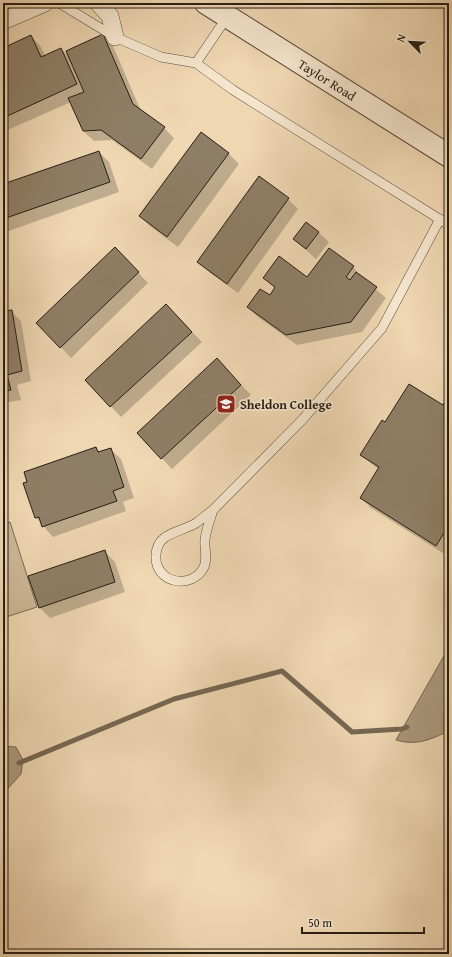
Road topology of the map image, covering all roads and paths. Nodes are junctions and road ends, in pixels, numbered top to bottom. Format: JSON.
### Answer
{"nodes":[{"id":1,"x":45,"y":3,"type":"edge"},
{"id":2,"x":60,"y":3,"type":"edge"},
{"id":3,"x":98,"y":3,"type":"edge"},
{"id":4,"x":206,"y":3,"type":"edge"},
{"id":5,"x":227,"y":17,"type":"junction"},
{"id":6,"x":3,"y":20,"type":"edge"},
{"id":7,"x":115,"y":37,"type":"junction"},
{"id":8,"x":196,"y":63,"type":"junction"},
{"id":9,"x":449,"y":156,"type":"edge"},
{"id":10,"x":440,"y":220,"type":"junction"},
{"id":11,"x":449,"y":225,"type":"edge"},
{"id":12,"x":213,"y":510,"type":"junction"}],
"edges":[{"from":1,"to":6,"type":"street"},
{"from":2,"to":7,"type":"lane"},
{"from":3,"to":7,"type":"street"},
{"from":4,"to":5,"type":"street","name":"Taylor Road"},
{"from":5,"to":8,"type":"lane"},
{"from":5,"to":9,"type":"street","name":"Taylor Road"},
{"from":7,"to":8,"type":"lane"},
{"from":8,"to":10,"type":"lane"},
{"from":10,"to":11,"type":"lane"},
{"from":10,"to":12,"type":"lane"},
{"from":12,"to":12,"type":"lane"}]}
